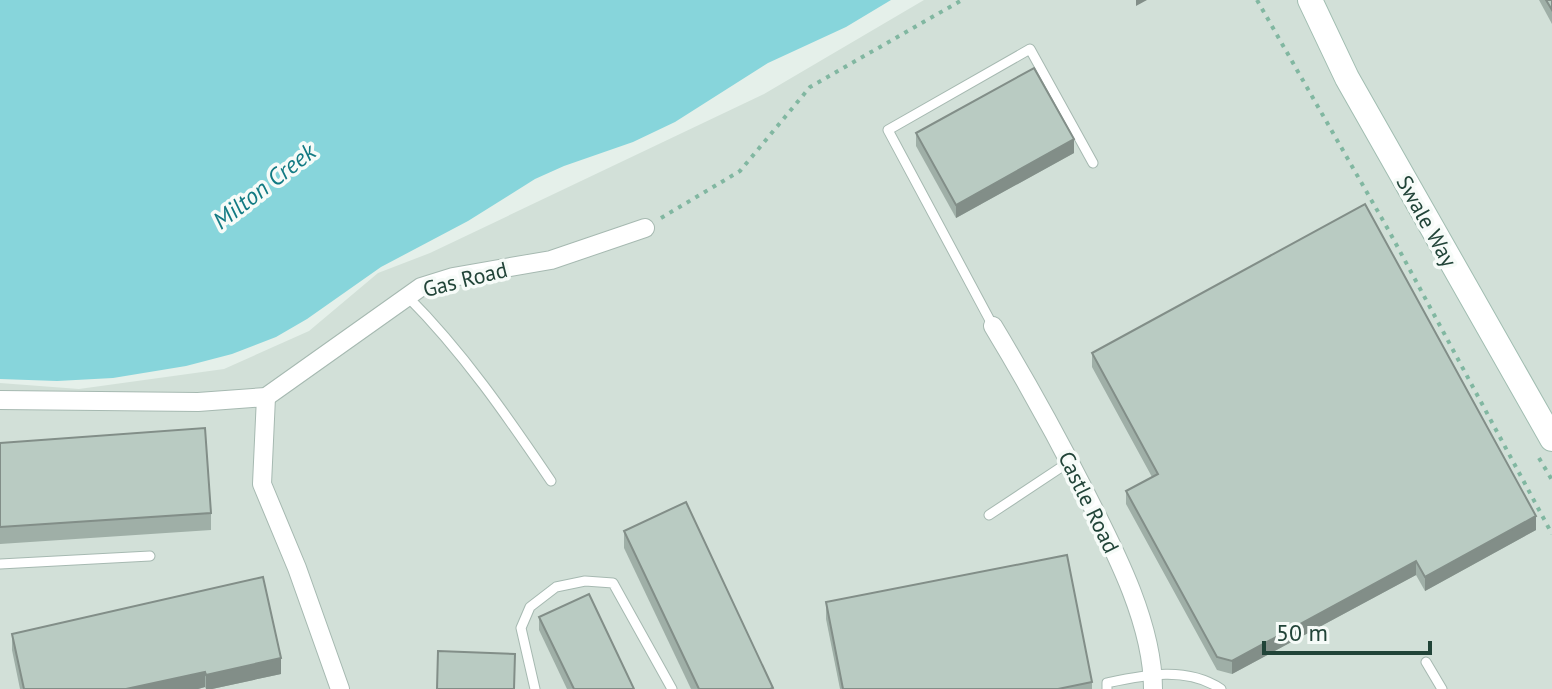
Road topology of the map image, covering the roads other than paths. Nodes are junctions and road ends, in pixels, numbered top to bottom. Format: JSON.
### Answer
{"nodes":[{"id":1,"x":1310,"y":0,"type":"edge"},
{"id":2,"x":1093,"y":163,"type":"dead end"},
{"id":3,"x":645,"y":228,"type":"road end"},
{"id":4,"x":407,"y":296,"type":"junction"},
{"id":5,"x":993,"y":326,"type":"joint"},
{"id":6,"x":266,"y":397,"type":"junction"},
{"id":7,"x":0,"y":400,"type":"edge"},
{"id":8,"x":1552,"y":439,"type":"edge"},
{"id":9,"x":1069,"y":462,"type":"junction"},
{"id":10,"x":551,"y":481,"type":"dead end"},
{"id":11,"x":989,"y":515,"type":"dead end"},
{"id":12,"x":150,"y":556,"type":"dead end"},
{"id":13,"x":0,"y":564,"type":"edge"},
{"id":14,"x":1426,"y":662,"type":"dead end"},
{"id":15,"x":1153,"y":681,"type":"edge"},
{"id":16,"x":340,"y":689,"type":"edge"},
{"id":17,"x":535,"y":689,"type":"edge"},
{"id":18,"x":672,"y":689,"type":"edge"},
{"id":19,"x":1107,"y":689,"type":"edge"},
{"id":20,"x":1221,"y":689,"type":"edge"},
{"id":21,"x":1442,"y":689,"type":"edge"}],
"edges":[{"from":1,"to":8,"type":"main road","name":"Swale Way"},
{"from":2,"to":5,"type":"lane"},
{"from":3,"to":4,"type":"street","name":"Gas Road"},
{"from":4,"to":6,"type":"street","name":"Gas Road"},
{"from":4,"to":10,"type":"lane"},
{"from":5,"to":9,"type":"street","name":"Castle Road"},
{"from":6,"to":7,"type":"street"},
{"from":6,"to":16,"type":"street"},
{"from":9,"to":11,"type":"lane"},
{"from":9,"to":15,"type":"street","name":"Castle Road"},
{"from":12,"to":13,"type":"lane"},
{"from":14,"to":21,"type":"lane"},
{"from":15,"to":19,"type":"lane"},
{"from":15,"to":20,"type":"lane"},
{"from":17,"to":18,"type":"lane"}]}
